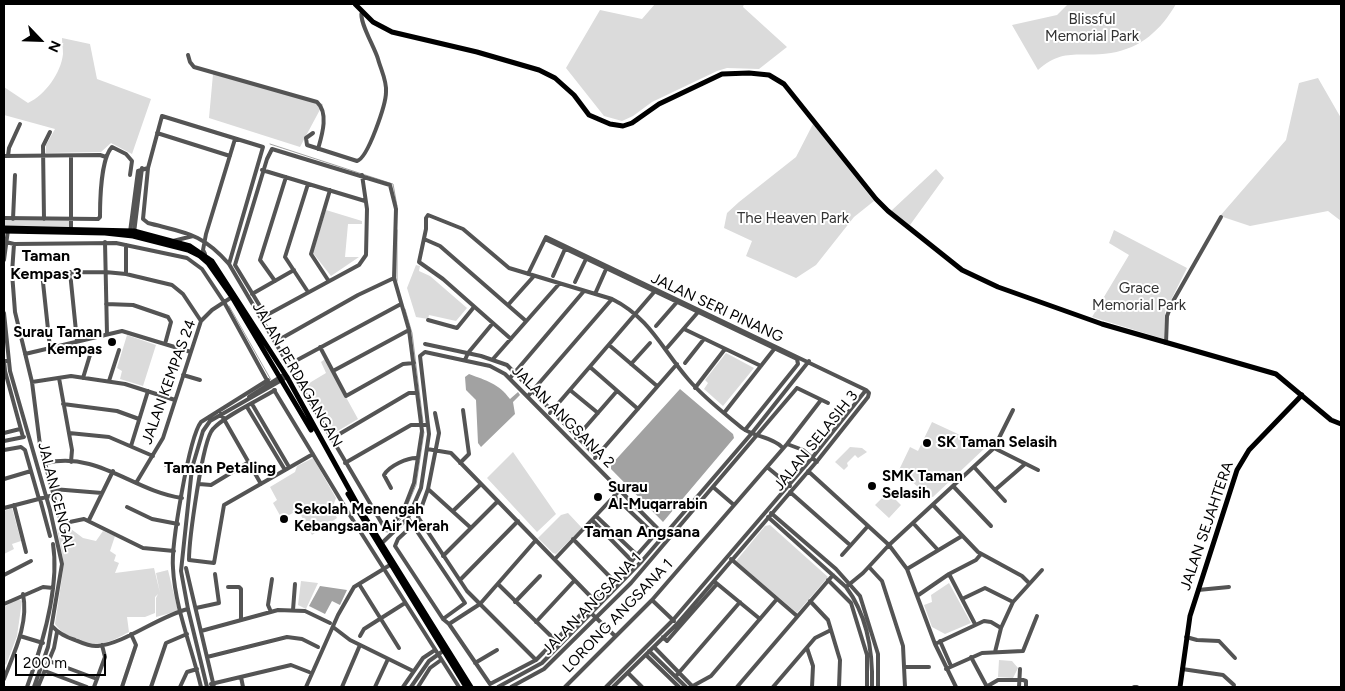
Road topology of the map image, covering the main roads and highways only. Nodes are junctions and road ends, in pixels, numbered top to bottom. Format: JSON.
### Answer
{"nodes":[{"id":1,"x":355,"y":4,"type":"edge"},
{"id":2,"x":6,"y":230,"type":"edge"},
{"id":3,"x":132,"y":233,"type":"junction"},
{"id":4,"x":284,"y":377,"type":"junction"},
{"id":5,"x":1302,"y":395,"type":"junction"},
{"id":6,"x":1341,"y":424,"type":"edge"},
{"id":7,"x":466,"y":687,"type":"edge"},
{"id":8,"x":471,"y":687,"type":"edge"},
{"id":9,"x":1180,"y":687,"type":"edge"}],
"edges":[{"from":1,"to":5,"type":"main road"},
{"from":2,"to":3,"type":"main road","name":"JALAN PERDAGANGAN"},
{"from":3,"to":4,"type":"main road","name":"JALAN PERDAGANGAN"},
{"from":3,"to":4,"type":"main road","name":"JALAN PERDAGANGAN"},
{"from":4,"to":7,"type":"main road","name":"JALAN PERDAGANGAN"},
{"from":4,"to":8,"type":"main road","name":"JALAN PERDAGANGAN"},
{"from":5,"to":6,"type":"main road"},
{"from":5,"to":9,"type":"main road","name":"JALAN SEJAHTERA"}]}
